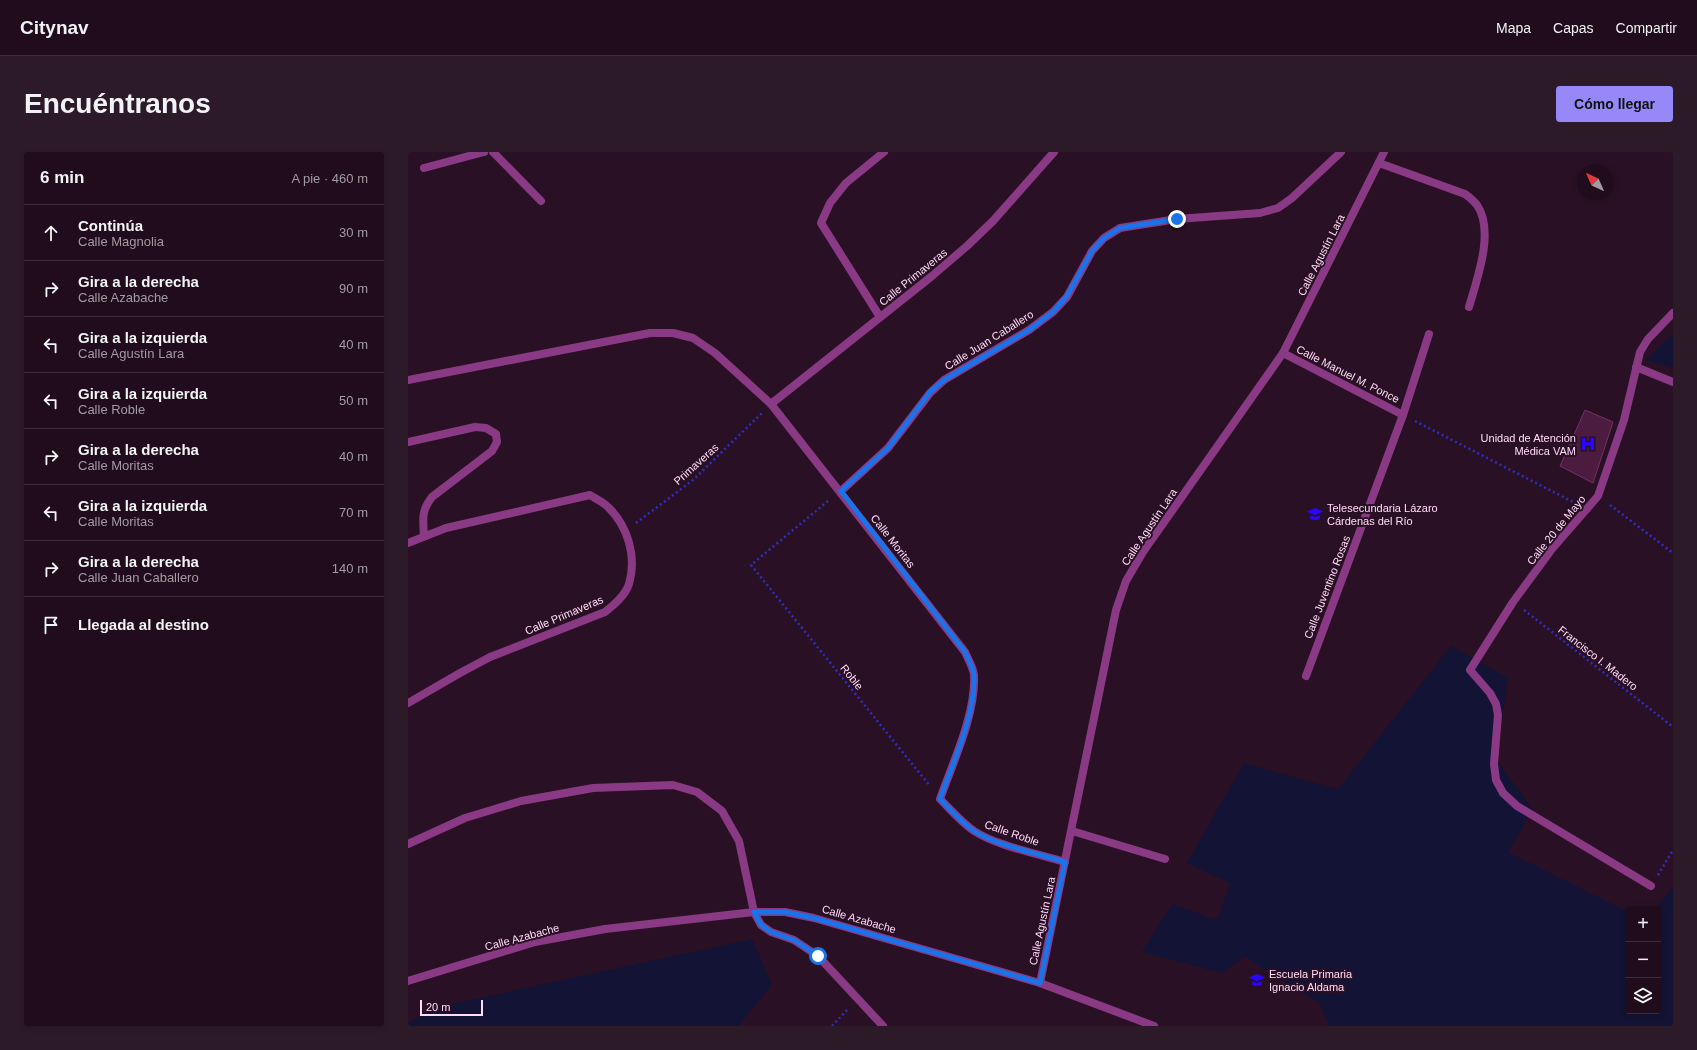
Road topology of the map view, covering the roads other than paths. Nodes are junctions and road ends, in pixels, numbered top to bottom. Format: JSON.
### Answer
{"nodes":[{"id":1,"x":484,"y":152,"type":"edge"},
{"id":2,"x":493,"y":152,"type":"edge"},
{"id":3,"x":884,"y":152,"type":"edge"},
{"id":4,"x":1054,"y":152,"type":"edge"},
{"id":5,"x":1341,"y":152,"type":"edge"},
{"id":6,"x":1384,"y":152,"type":"edge"},
{"id":7,"x":1379,"y":163,"type":"junction"},
{"id":8,"x":424,"y":168,"type":"dead end"},
{"id":9,"x":542,"y":201,"type":"dead end"},
{"id":10,"x":1469,"y":307,"type":"dead end"},
{"id":11,"x":1673,"y":313,"type":"edge"},
{"id":12,"x":880,"y":317,"type":"junction"},
{"id":13,"x":1428,"y":334,"type":"dead end"},
{"id":14,"x":1284,"y":354,"type":"junction"},
{"id":15,"x":1636,"y":367,"type":"junction"},
{"id":16,"x":408,"y":380,"type":"edge"},
{"id":17,"x":1673,"y":382,"type":"edge"},
{"id":18,"x":771,"y":404,"type":"junction"},
{"id":19,"x":1404,"y":415,"type":"junction"},
{"id":20,"x":408,"y":442,"type":"edge"},
{"id":21,"x":841,"y":491,"type":"junction"},
{"id":22,"x":424,"y":536,"type":"junction"},
{"id":23,"x":408,"y":543,"type":"edge"},
{"id":24,"x":1306,"y":676,"type":"dead end"},
{"id":25,"x":408,"y":703,"type":"edge"},
{"id":26,"x":940,"y":799,"type":"joint"},
{"id":27,"x":1072,"y":831,"type":"junction"},
{"id":28,"x":408,"y":844,"type":"edge"},
{"id":29,"x":1165,"y":860,"type":"dead end"},
{"id":30,"x":1065,"y":862,"type":"junction"},
{"id":31,"x":1651,"y":886,"type":"road end"},
{"id":32,"x":754,"y":912,"type":"junction"},
{"id":33,"x":408,"y":981,"type":"edge"},
{"id":34,"x":1040,"y":983,"type":"junction"},
{"id":35,"x":883,"y":1026,"type":"edge"},
{"id":36,"x":1154,"y":1026,"type":"edge"}],
"edges":[{"from":1,"to":8,"type":"street"},
{"from":2,"to":9,"type":"street"},
{"from":3,"to":12,"type":"street"},
{"from":4,"to":12,"type":"street","name":"Calle Primaveras"},
{"from":5,"to":21,"type":"street","name":"Calle Juan Caballero"},
{"from":6,"to":7,"type":"street","name":"Calle Agustín Lara"},
{"from":7,"to":10,"type":"street"},
{"from":7,"to":14,"type":"street","name":"Calle Agustín Lara"},
{"from":11,"to":15,"type":"street","name":"Calle 20 de Mayo"},
{"from":12,"to":18,"type":"street","name":"Calle Primaveras"},
{"from":13,"to":19,"type":"street","name":"Calle Juventino Rosas"},
{"from":14,"to":19,"type":"street","name":"Calle Manuel M. Ponce"},
{"from":14,"to":27,"type":"street","name":"Calle Agustín Lara"},
{"from":15,"to":17,"type":"street"},
{"from":15,"to":31,"type":"street","name":"Calle 20 de Mayo"},
{"from":16,"to":18,"type":"street","name":"Calle Moritas"},
{"from":18,"to":21,"type":"street","name":"Calle Moritas"},
{"from":19,"to":24,"type":"street","name":"Calle Juventino Rosas"},
{"from":20,"to":22,"type":"street"},
{"from":21,"to":26,"type":"street","name":"Calle Moritas"},
{"from":22,"to":23,"type":"street","name":"Calle Primaveras"},
{"from":22,"to":25,"type":"street","name":"Calle Primaveras"},
{"from":26,"to":30,"type":"street","name":"Calle Roble"},
{"from":27,"to":29,"type":"street"},
{"from":27,"to":30,"type":"street","name":"Calle Agustín Lara"},
{"from":28,"to":32,"type":"street"},
{"from":30,"to":34,"type":"street","name":"Calle Agustín Lara"},
{"from":32,"to":33,"type":"street","name":"Calle Azabache"},
{"from":32,"to":34,"type":"street","name":"Calle Azabache"},
{"from":32,"to":35,"type":"street"},
{"from":34,"to":36,"type":"street","name":"Calle Azabache"}]}
